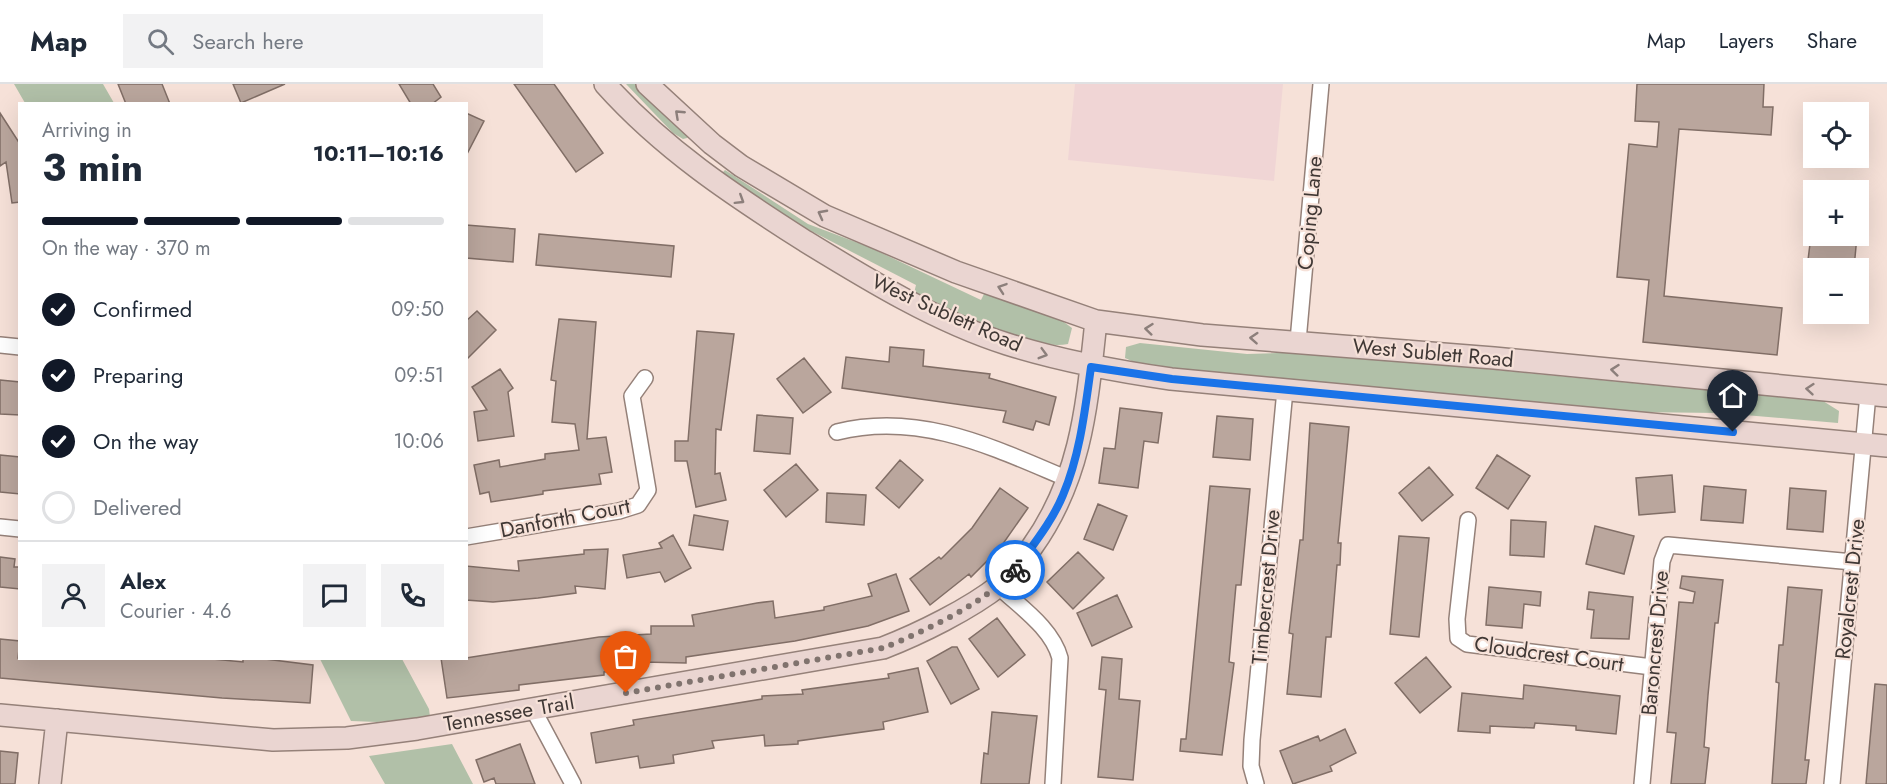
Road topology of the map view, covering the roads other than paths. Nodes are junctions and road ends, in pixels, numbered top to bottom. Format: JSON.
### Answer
{"nodes":[{"id":1,"x":605,"y":84,"type":"edge"},
{"id":2,"x":647,"y":84,"type":"edge"},
{"id":3,"x":1321,"y":84,"type":"edge"},
{"id":4,"x":712,"y":144,"type":"junction"},
{"id":5,"x":692,"y":166,"type":"junction"},
{"id":6,"x":1096,"y":321,"type":"junction"},
{"id":7,"x":1298,"y":342,"type":"junction"},
{"id":8,"x":0,"y":345,"type":"edge"},
{"id":9,"x":18,"y":347,"type":"edge"},
{"id":10,"x":1091,"y":367,"type":"junction"},
{"id":11,"x":645,"y":378,"type":"dead end"},
{"id":12,"x":1285,"y":390,"type":"junction"},
{"id":13,"x":1877,"y":395,"type":"edge"},
{"id":14,"x":837,"y":432,"type":"dead end"},
{"id":15,"x":1864,"y":444,"type":"junction"},
{"id":16,"x":1887,"y":446,"type":"edge"},
{"id":17,"x":1068,"y":479,"type":"junction"},
{"id":18,"x":1468,"y":520,"type":"dead end"},
{"id":19,"x":0,"y":527,"type":"edge"},
{"id":20,"x":18,"y":529,"type":"edge"},
{"id":21,"x":468,"y":537,"type":"edge"},
{"id":22,"x":1853,"y":562,"type":"junction"},
{"id":23,"x":998,"y":586,"type":"junction"},
{"id":24,"x":1652,"y":667,"type":"junction"},
{"id":25,"x":532,"y":709,"type":"junction"},
{"id":26,"x":0,"y":715,"type":"edge"},
{"id":27,"x":57,"y":720,"type":"junction"},
{"id":28,"x":50,"y":784,"type":"edge"},
{"id":29,"x":573,"y":784,"type":"edge"},
{"id":30,"x":1053,"y":784,"type":"edge"},
{"id":31,"x":1256,"y":784,"type":"edge"},
{"id":32,"x":1642,"y":784,"type":"edge"},
{"id":33,"x":1832,"y":784,"type":"edge"}],
"edges":[{"from":1,"to":5,"type":"main road","name":"West Sublett Road"},
{"from":4,"to":2,"type":"main road","name":"West Sublett Road","one_way":true},
{"from":3,"to":7,"type":"street","name":"Coping Lane"},
{"from":4,"to":5,"type":"main road"},
{"from":6,"to":4,"type":"main road","name":"West Sublett Road","one_way":true},
{"from":5,"to":10,"type":"main road","name":"West Sublett Road","one_way":true},
{"from":7,"to":6,"type":"main road","name":"West Sublett Road","one_way":true},
{"from":6,"to":10,"type":"main road","name":"Tennessee Trail"},
{"from":13,"to":7,"type":"main road","name":"West Sublett Road","one_way":true},
{"from":8,"to":9,"type":"street"},
{"from":10,"to":12,"type":"main road","name":"West Sublett Road"},
{"from":10,"to":17,"type":"main road","name":"Tennessee Trail"},
{"from":11,"to":21,"type":"street","name":"Danforth Court"},
{"from":12,"to":15,"type":"main road","name":"West Sublett Road"},
{"from":12,"to":31,"type":"street","name":"Timbercrest Drive"},
{"from":13,"to":15,"type":"street","name":"Royalcrest Drive"},
{"from":14,"to":17,"type":"street"},
{"from":15,"to":16,"type":"main road","name":"West Sublett Road"},
{"from":15,"to":22,"type":"street","name":"Royalcrest Drive"},
{"from":17,"to":23,"type":"main road","name":"Tennessee Trail"},
{"from":18,"to":24,"type":"street","name":"Cloudcrest Court"},
{"from":19,"to":20,"type":"street"},
{"from":22,"to":24,"type":"street","name":"Baroncrest Drive"},
{"from":22,"to":33,"type":"street","name":"Royalcrest Drive"},
{"from":23,"to":25,"type":"main road","name":"Tennessee Trail"},
{"from":23,"to":30,"type":"street"},
{"from":24,"to":32,"type":"street","name":"Baroncrest Drive"},
{"from":25,"to":27,"type":"main road","name":"Tennessee Trail"},
{"from":25,"to":29,"type":"street"},
{"from":26,"to":27,"type":"main road","name":"Tennessee Trail"},
{"from":27,"to":28,"type":"main road"}]}
